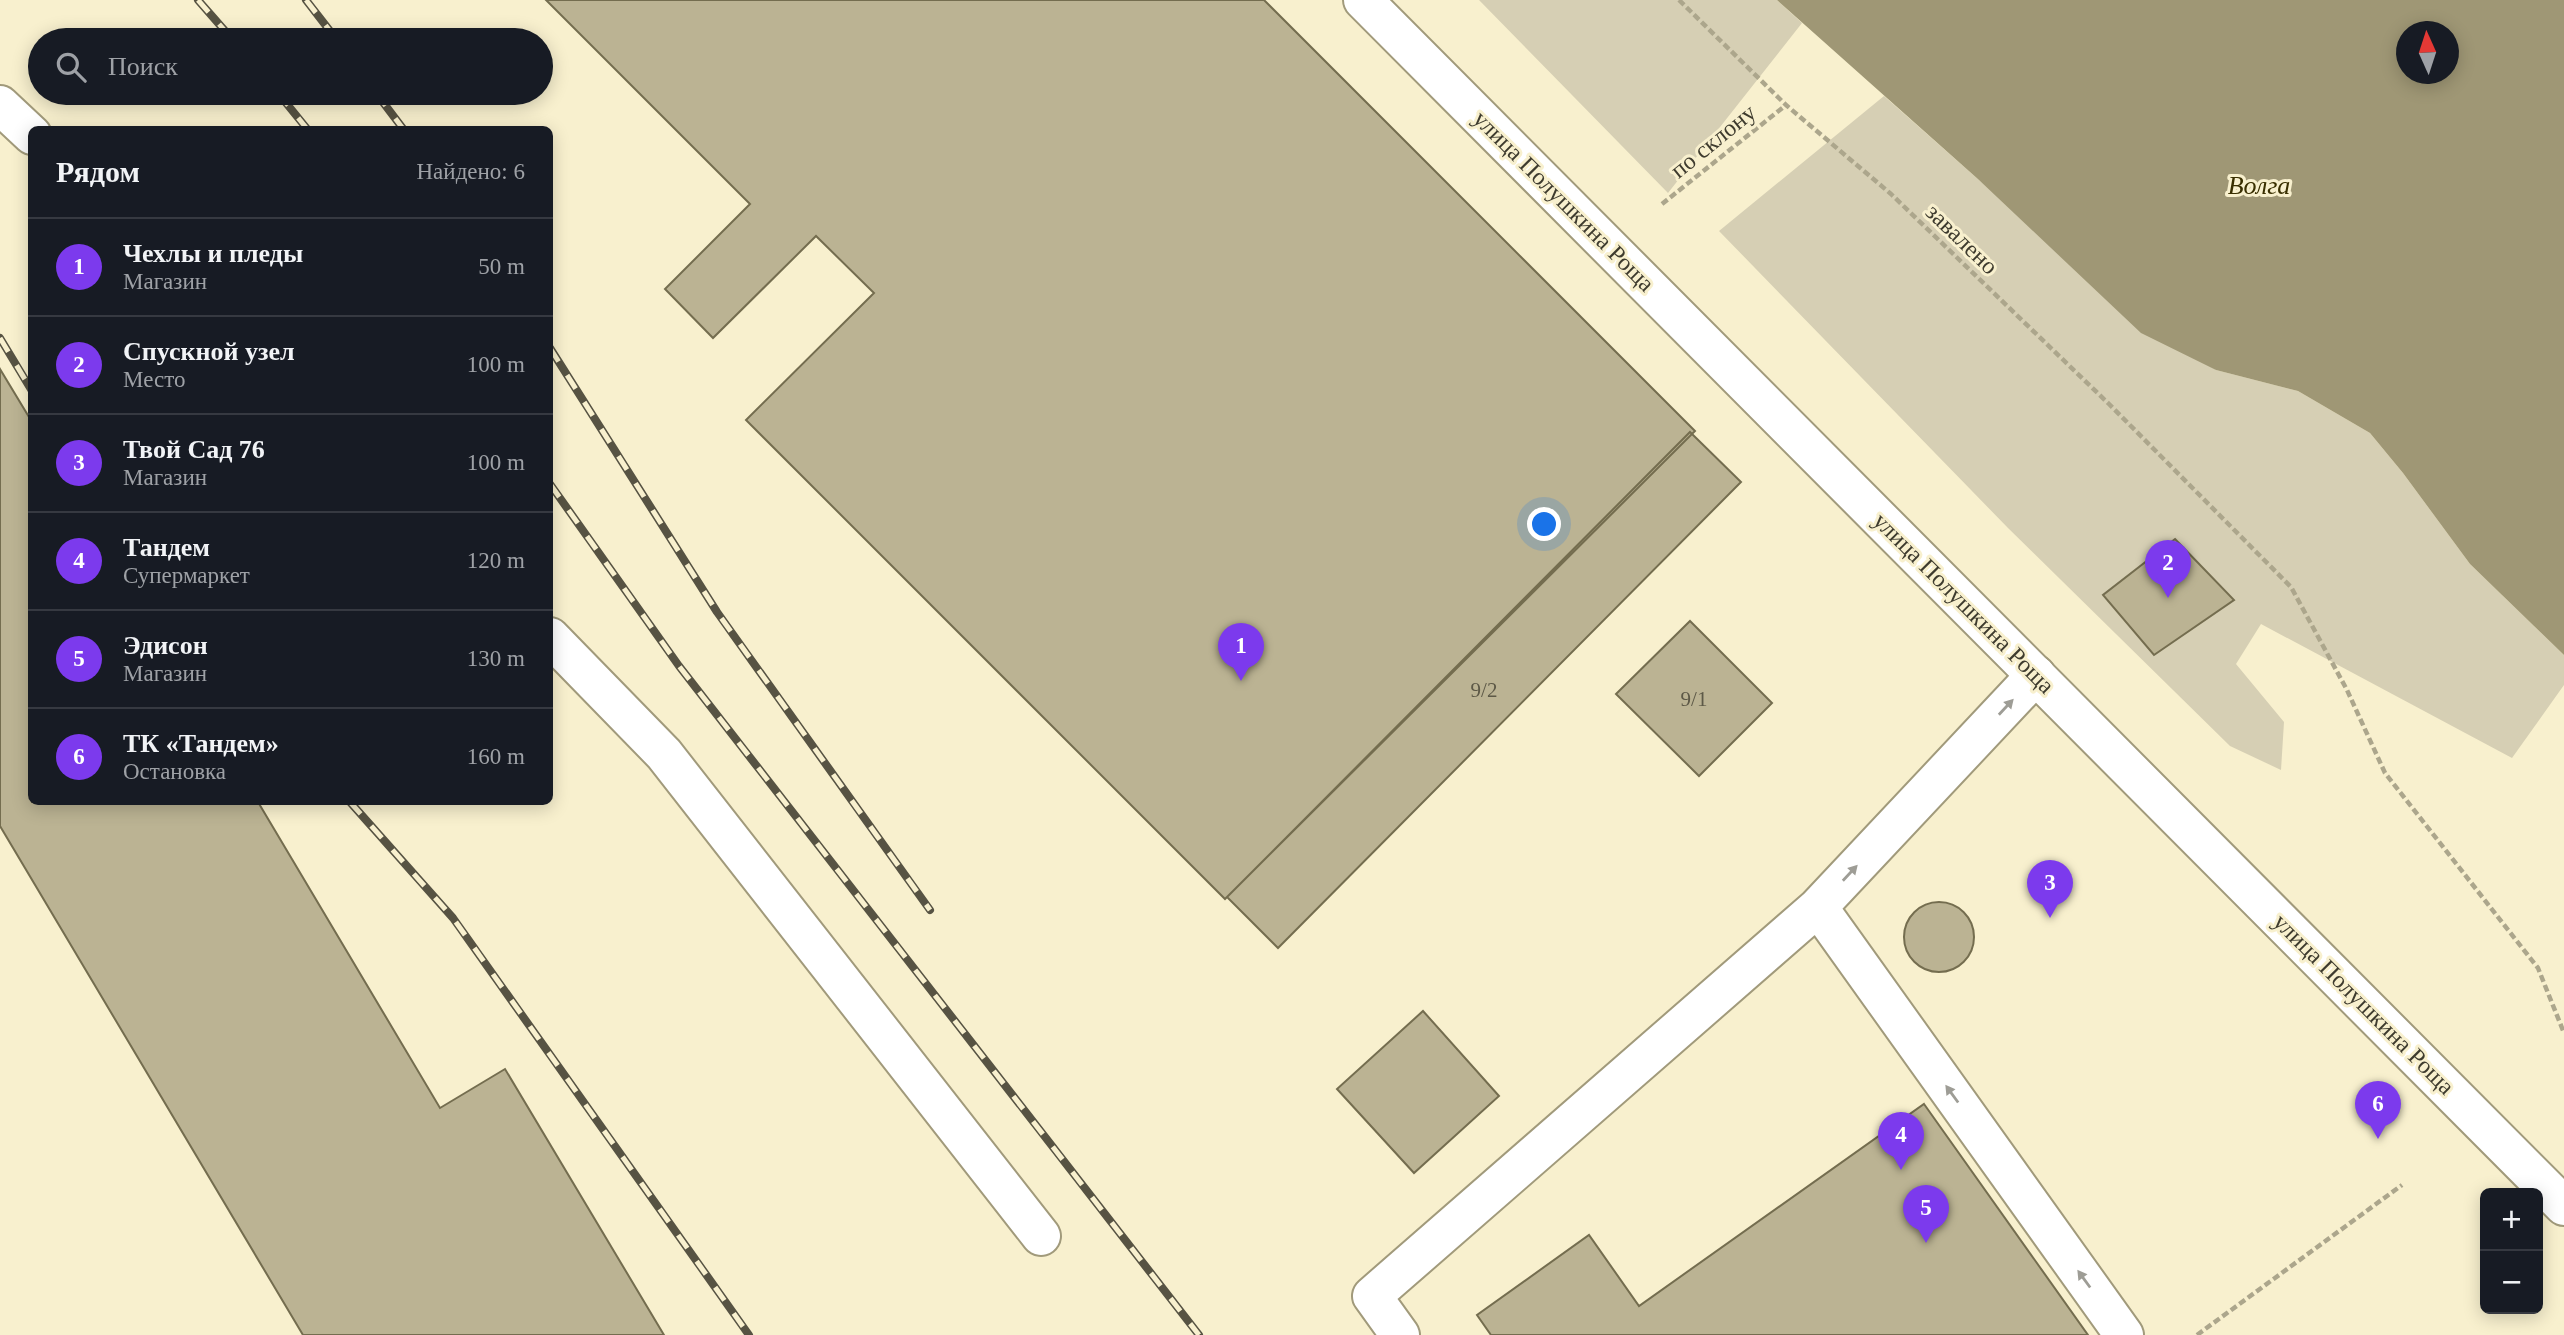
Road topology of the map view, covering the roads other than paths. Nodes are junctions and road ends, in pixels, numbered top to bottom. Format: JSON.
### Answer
{"nodes":[{"id":1,"x":1363,"y":0,"type":"edge"},
{"id":2,"x":0,"y":105,"type":"edge"},
{"id":3,"x":28,"y":131,"type":"edge"},
{"id":4,"x":553,"y":641,"type":"edge"},
{"id":5,"x":2036,"y":675,"type":"junction"},
{"id":6,"x":1818,"y":907,"type":"junction"},
{"id":7,"x":2564,"y":1206,"type":"edge"},
{"id":8,"x":1041,"y":1236,"type":"dead end"},
{"id":9,"x":1400,"y":1335,"type":"edge"},
{"id":10,"x":2124,"y":1335,"type":"edge"}],
"edges":[{"from":1,"to":5,"type":"main road","name":"улица Полушкина Роща"},
{"from":2,"to":3,"type":"main road"},
{"from":4,"to":8,"type":"main road"},
{"from":6,"to":5,"type":"main road","one_way":true},
{"from":5,"to":7,"type":"main road","name":"улица Полушкина Роща"},
{"from":6,"to":9,"type":"main road"},
{"from":10,"to":6,"type":"main road","one_way":true}]}
